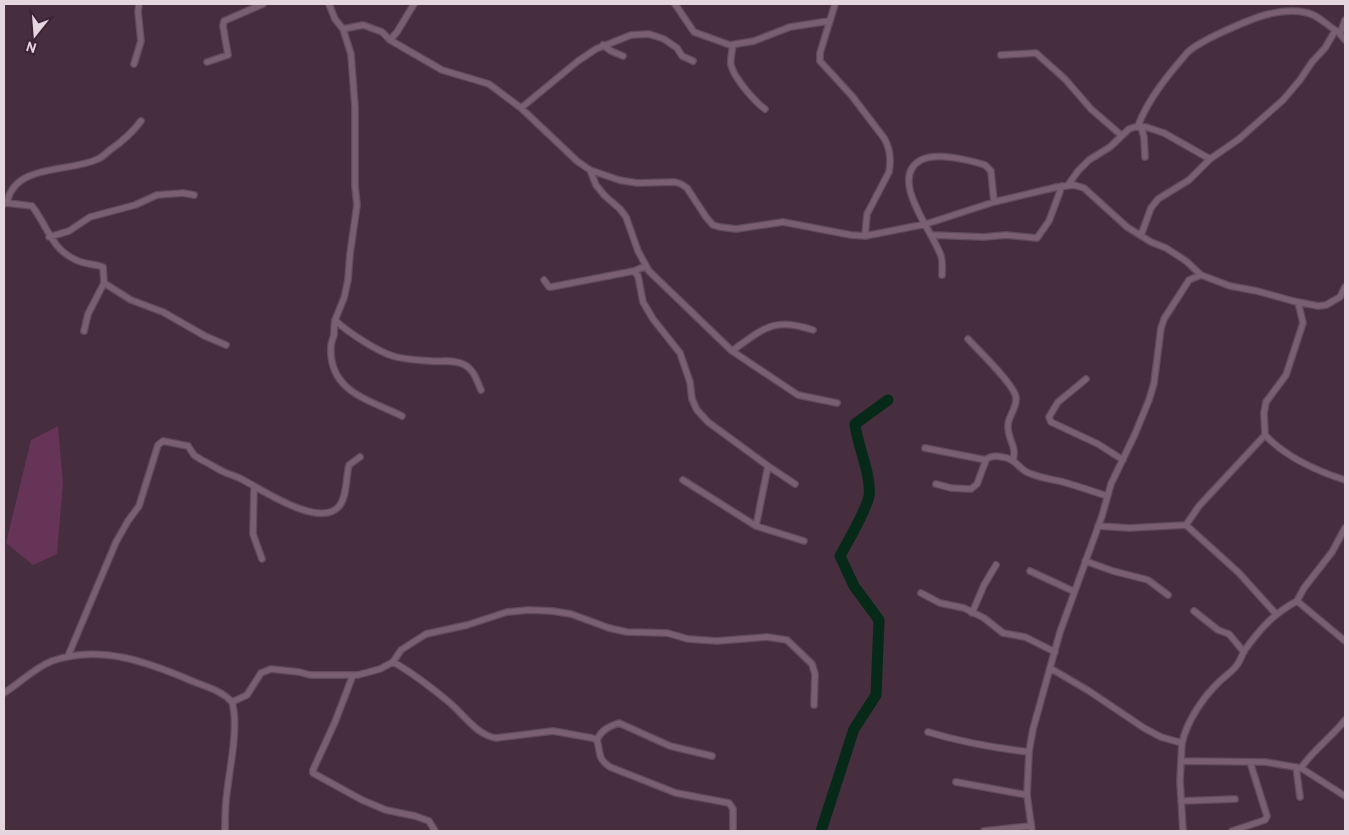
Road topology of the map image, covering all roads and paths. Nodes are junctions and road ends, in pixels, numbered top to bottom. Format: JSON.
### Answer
{"nodes":[{"id":1,"x":140,"y":4,"type":"edge"},
{"id":2,"x":263,"y":4,"type":"edge"},
{"id":3,"x":330,"y":4,"type":"edge"},
{"id":4,"x":414,"y":4,"type":"edge"},
{"id":5,"x":675,"y":4,"type":"edge"},
{"id":6,"x":835,"y":4,"type":"edge"},
{"id":7,"x":1345,"y":20,"type":"edge"},
{"id":8,"x":829,"y":21,"type":"junction"},
{"id":9,"x":343,"y":29,"type":"junction"},
{"id":10,"x":1337,"y":32,"type":"junction"},
{"id":11,"x":390,"y":40,"type":"junction"},
{"id":12,"x":1345,"y":40,"type":"edge"},
{"id":13,"x":603,"y":45,"type":"junction"},
{"id":14,"x":733,"y":45,"type":"junction"},
{"id":15,"x":1001,"y":55,"type":"dead end"},
{"id":16,"x":623,"y":56,"type":"dead end"},
{"id":17,"x":692,"y":60,"type":"dead end"},
{"id":18,"x":207,"y":62,"type":"dead end"},
{"id":19,"x":134,"y":64,"type":"dead end"},
{"id":20,"x":521,"y":108,"type":"junction"},
{"id":21,"x":764,"y":109,"type":"dead end"},
{"id":22,"x":141,"y":121,"type":"dead end"},
{"id":23,"x":1140,"y":127,"type":"junction"},
{"id":24,"x":1121,"y":136,"type":"junction"},
{"id":25,"x":1145,"y":157,"type":"dead end"},
{"id":26,"x":1210,"y":159,"type":"junction"},
{"id":27,"x":590,"y":170,"type":"junction"},
{"id":28,"x":1065,"y":185,"type":"junction"},
{"id":29,"x":194,"y":194,"type":"dead end"},
{"id":30,"x":994,"y":202,"type":"junction"},
{"id":31,"x":5,"y":204,"type":"edge"},
{"id":32,"x":926,"y":224,"type":"junction"},
{"id":33,"x":931,"y":235,"type":"junction"},
{"id":34,"x":1141,"y":235,"type":"junction"},
{"id":35,"x":865,"y":236,"type":"junction"},
{"id":36,"x":49,"y":237,"type":"junction"},
{"id":37,"x":646,"y":266,"type":"junction"},
{"id":38,"x":634,"y":271,"type":"junction"},
{"id":39,"x":1201,"y":275,"type":"junction"},
{"id":40,"x":942,"y":276,"type":"dead end"},
{"id":41,"x":544,"y":280,"type":"dead end"},
{"id":42,"x":104,"y":284,"type":"junction"},
{"id":43,"x":1345,"y":288,"type":"edge"},
{"id":44,"x":1298,"y":302,"type":"junction"},
{"id":45,"x":335,"y":320,"type":"junction"},
{"id":46,"x":813,"y":330,"type":"dead end"},
{"id":47,"x":84,"y":331,"type":"dead end"},
{"id":48,"x":968,"y":339,"type":"dead end"},
{"id":49,"x":226,"y":345,"type":"dead end"},
{"id":50,"x":732,"y":350,"type":"junction"},
{"id":51,"x":1086,"y":379,"type":"dead end"},
{"id":52,"x":481,"y":390,"type":"dead end"},
{"id":53,"x":836,"y":403,"type":"dead end"},
{"id":54,"x":402,"y":416,"type":"dead end"},
{"id":55,"x":1265,"y":435,"type":"junction"},
{"id":56,"x":925,"y":448,"type":"dead end"},
{"id":57,"x":360,"y":457,"type":"dead end"},
{"id":58,"x":986,"y":460,"type":"junction"},
{"id":59,"x":1013,"y":460,"type":"junction"},
{"id":60,"x":1123,"y":460,"type":"junction"},
{"id":61,"x":768,"y":466,"type":"junction"},
{"id":62,"x":683,"y":480,"type":"dead end"},
{"id":63,"x":1345,"y":480,"type":"edge"},
{"id":64,"x":795,"y":484,"type":"dead end"},
{"id":65,"x":936,"y":484,"type":"dead end"},
{"id":66,"x":254,"y":487,"type":"junction"},
{"id":67,"x":1107,"y":496,"type":"junction"},
{"id":68,"x":1186,"y":525,"type":"junction"},
{"id":69,"x":756,"y":526,"type":"junction"},
{"id":70,"x":1098,"y":526,"type":"junction"},
{"id":71,"x":1345,"y":528,"type":"edge"},
{"id":72,"x":804,"y":541,"type":"dead end"},
{"id":73,"x":262,"y":558,"type":"dead end"},
{"id":74,"x":1086,"y":561,"type":"junction"},
{"id":75,"x":996,"y":565,"type":"dead end"},
{"id":76,"x":1030,"y":571,"type":"dead end"},
{"id":77,"x":1073,"y":591,"type":"junction"},
{"id":78,"x":921,"y":593,"type":"dead end"},
{"id":79,"x":1168,"y":595,"type":"dead end"},
{"id":80,"x":1297,"y":601,"type":"junction"},
{"id":81,"x":1194,"y":611,"type":"dead end"},
{"id":82,"x":972,"y":612,"type":"junction"},
{"id":83,"x":1276,"y":614,"type":"junction"},
{"id":84,"x":1345,"y":641,"type":"edge"},
{"id":85,"x":1055,"y":652,"type":"junction"},
{"id":86,"x":1244,"y":652,"type":"junction"},
{"id":87,"x":68,"y":656,"type":"junction"},
{"id":88,"x":393,"y":662,"type":"junction"},
{"id":89,"x":1050,"y":668,"type":"junction"},
{"id":90,"x":353,"y":675,"type":"junction"},
{"id":91,"x":4,"y":693,"type":"edge"},
{"id":92,"x":232,"y":702,"type":"junction"},
{"id":93,"x":814,"y":705,"type":"dead end"},
{"id":94,"x":1345,"y":720,"type":"edge"},
{"id":95,"x":928,"y":732,"type":"dead end"},
{"id":96,"x":597,"y":740,"type":"junction"},
{"id":97,"x":1182,"y":743,"type":"junction"},
{"id":98,"x":1029,"y":752,"type":"junction"},
{"id":99,"x":712,"y":756,"type":"dead end"},
{"id":100,"x":1182,"y":761,"type":"junction"},
{"id":101,"x":1250,"y":762,"type":"junction"},
{"id":102,"x":1299,"y":768,"type":"junction"},
{"id":103,"x":956,"y":782,"type":"dead end"},
{"id":104,"x":1027,"y":795,"type":"junction"},
{"id":105,"x":1345,"y":796,"type":"edge"},
{"id":106,"x":1300,"y":797,"type":"dead end"},
{"id":107,"x":1235,"y":799,"type":"dead end"},
{"id":108,"x":1181,"y":802,"type":"junction"},
{"id":109,"x":1032,"y":828,"type":"edge"},
{"id":110,"x":225,"y":831,"type":"edge"},
{"id":111,"x":435,"y":831,"type":"edge"},
{"id":112,"x":733,"y":831,"type":"edge"},
{"id":113,"x":984,"y":831,"type":"edge"},
{"id":114,"x":1183,"y":831,"type":"edge"},
{"id":115,"x":1232,"y":831,"type":"edge"}],
"edges":[{"from":1,"to":19,"type":"street"},
{"from":2,"to":18,"type":"street"},
{"from":3,"to":9,"type":"street"},
{"from":4,"to":11,"type":"street"},
{"from":5,"to":14,"type":"street"},
{"from":6,"to":8,"type":"street"},
{"from":7,"to":10,"type":"street"},
{"from":8,"to":14,"type":"street"},
{"from":8,"to":35,"type":"street"},
{"from":9,"to":11,"type":"street"},
{"from":9,"to":45,"type":"street"},
{"from":10,"to":12,"type":"street"},
{"from":10,"to":23,"type":"street"},
{"from":10,"to":26,"type":"street"},
{"from":11,"to":20,"type":"street"},
{"from":13,"to":16,"type":"street"},
{"from":13,"to":17,"type":"street"},
{"from":13,"to":20,"type":"street"},
{"from":14,"to":21,"type":"street"},
{"from":15,"to":24,"type":"street"},
{"from":20,"to":27,"type":"street"},
{"from":22,"to":31,"type":"street"},
{"from":23,"to":24,"type":"street"},
{"from":23,"to":25,"type":"street"},
{"from":23,"to":26,"type":"street"},
{"from":24,"to":28,"type":"street"},
{"from":26,"to":34,"type":"street"},
{"from":27,"to":35,"type":"street"},
{"from":27,"to":37,"type":"street"},
{"from":28,"to":30,"type":"street"},
{"from":28,"to":33,"type":"street"},
{"from":28,"to":34,"type":"street"},
{"from":29,"to":36,"type":"street"},
{"from":30,"to":32,"type":"street"},
{"from":30,"to":32,"type":"street"},
{"from":31,"to":36,"type":"street"},
{"from":32,"to":33,"type":"street"},
{"from":32,"to":35,"type":"street"},
{"from":33,"to":40,"type":"street"},
{"from":34,"to":39,"type":"street"},
{"from":36,"to":42,"type":"street"},
{"from":37,"to":38,"type":"street"},
{"from":37,"to":50,"type":"street"},
{"from":38,"to":41,"type":"street"},
{"from":38,"to":61,"type":"street"},
{"from":39,"to":44,"type":"street"},
{"from":39,"to":60,"type":"street"},
{"from":42,"to":47,"type":"street"},
{"from":42,"to":49,"type":"street"},
{"from":43,"to":44,"type":"street"},
{"from":44,"to":55,"type":"street"},
{"from":45,"to":52,"type":"street"},
{"from":45,"to":54,"type":"street"},
{"from":46,"to":50,"type":"street"},
{"from":48,"to":59,"type":"street"},
{"from":50,"to":53,"type":"street"},
{"from":51,"to":60,"type":"street"},
{"from":55,"to":63,"type":"street"},
{"from":55,"to":68,"type":"street"},
{"from":56,"to":58,"type":"street"},
{"from":57,"to":66,"type":"street"},
{"from":58,"to":59,"type":"street"},
{"from":58,"to":65,"type":"street"},
{"from":59,"to":67,"type":"street"},
{"from":60,"to":67,"type":"street"},
{"from":61,"to":64,"type":"street"},
{"from":61,"to":69,"type":"street"},
{"from":62,"to":69,"type":"street"},
{"from":66,"to":73,"type":"street"},
{"from":66,"to":87,"type":"street"},
{"from":67,"to":70,"type":"street"},
{"from":68,"to":70,"type":"street"},
{"from":68,"to":83,"type":"street"},
{"from":69,"to":72,"type":"street"},
{"from":70,"to":74,"type":"street"},
{"from":71,"to":80,"type":"street"},
{"from":74,"to":77,"type":"street"},
{"from":74,"to":79,"type":"street"},
{"from":75,"to":82,"type":"street"},
{"from":76,"to":77,"type":"street"},
{"from":77,"to":85,"type":"street"},
{"from":78,"to":82,"type":"street"},
{"from":80,"to":83,"type":"street"},
{"from":80,"to":84,"type":"street"},
{"from":81,"to":86,"type":"street"},
{"from":82,"to":85,"type":"street"},
{"from":83,"to":86,"type":"street"},
{"from":85,"to":89,"type":"street"},
{"from":86,"to":97,"type":"street"},
{"from":87,"to":91,"type":"street"},
{"from":87,"to":92,"type":"street"},
{"from":88,"to":90,"type":"street"},
{"from":88,"to":93,"type":"street"},
{"from":88,"to":96,"type":"street"},
{"from":89,"to":97,"type":"street"},
{"from":89,"to":98,"type":"street"},
{"from":90,"to":92,"type":"street"},
{"from":90,"to":111,"type":"street"},
{"from":92,"to":110,"type":"street"},
{"from":94,"to":102,"type":"street"},
{"from":95,"to":98,"type":"street"},
{"from":96,"to":99,"type":"street"},
{"from":96,"to":112,"type":"street"},
{"from":97,"to":100,"type":"street"},
{"from":98,"to":104,"type":"street"},
{"from":100,"to":101,"type":"street"},
{"from":100,"to":108,"type":"street"},
{"from":101,"to":102,"type":"street"},
{"from":101,"to":115,"type":"street"},
{"from":102,"to":105,"type":"street"},
{"from":102,"to":106,"type":"street"},
{"from":103,"to":104,"type":"street"},
{"from":104,"to":109,"type":"street"},
{"from":107,"to":108,"type":"street"},
{"from":108,"to":114,"type":"street"},
{"from":109,"to":113,"type":"street"}]}
